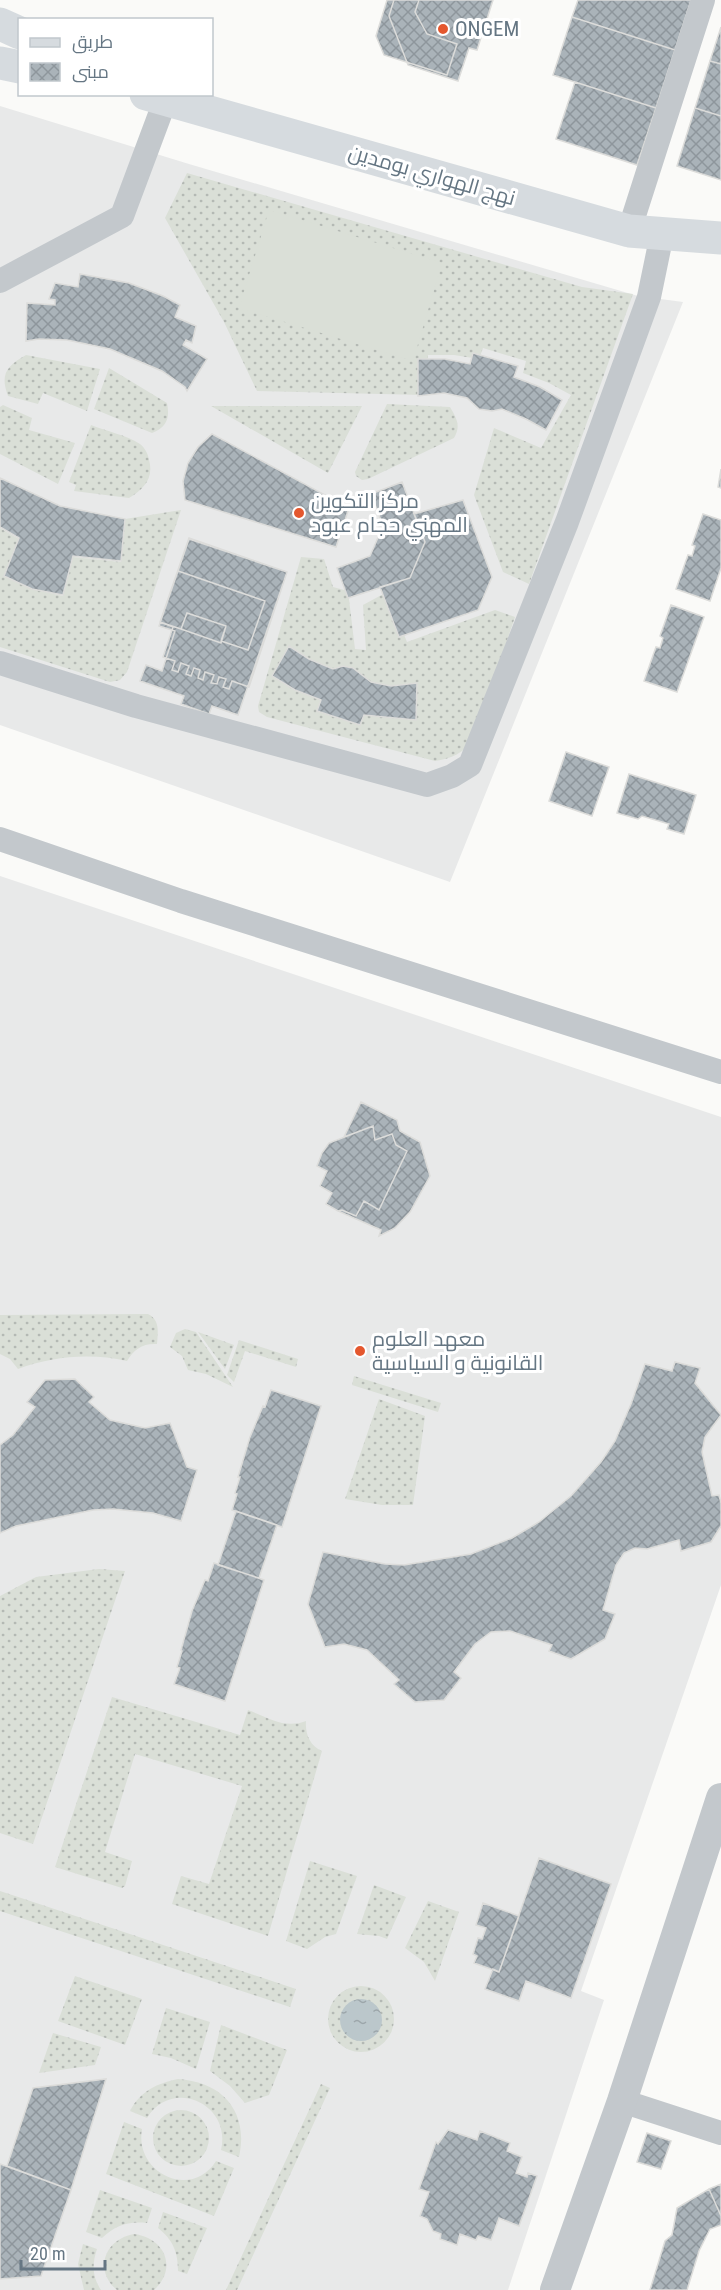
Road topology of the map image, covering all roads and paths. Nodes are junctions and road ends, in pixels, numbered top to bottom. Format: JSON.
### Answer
{"nodes":[{"id":1,"x":703,"y":0,"type":"edge"},
{"id":2,"x":0,"y":24,"type":"edge"},
{"id":3,"x":18,"y":32,"type":"edge"},
{"id":4,"x":0,"y":63,"type":"edge"},
{"id":5,"x":18,"y":67,"type":"edge"},
{"id":6,"x":156,"y":98,"type":"edge"},
{"id":7,"x":629,"y":231,"type":"junction"},
{"id":8,"x":662,"y":234,"type":"junction"},
{"id":9,"x":721,"y":238,"type":"edge"},
{"id":10,"x":0,"y":281,"type":"edge"},
{"id":11,"x":0,"y":663,"type":"edge"},
{"id":12,"x":0,"y":839,"type":"edge"},
{"id":13,"x":721,"y":1072,"type":"edge"},
{"id":14,"x":721,"y":1797,"type":"edge"},
{"id":15,"x":622,"y":2101,"type":"junction"},
{"id":16,"x":721,"y":2133,"type":"edge"},
{"id":17,"x":555,"y":2290,"type":"edge"}],
"edges":[{"from":1,"to":7,"type":"street"},
{"from":2,"to":3,"type":"main road"},
{"from":4,"to":5,"type":"main road"},
{"from":6,"to":7,"type":"main road","name":"نهج الهواري بومدين"},
{"from":6,"to":10,"type":"street"},
{"from":7,"to":8,"type":"main road","name":"نهج الهواري بومدين"},
{"from":8,"to":9,"type":"main road","name":"نهج الهواري بومدين"},
{"from":8,"to":11,"type":"street"},
{"from":12,"to":13,"type":"street"},
{"from":14,"to":15,"type":"street"},
{"from":15,"to":16,"type":"street"},
{"from":15,"to":17,"type":"street"}]}
